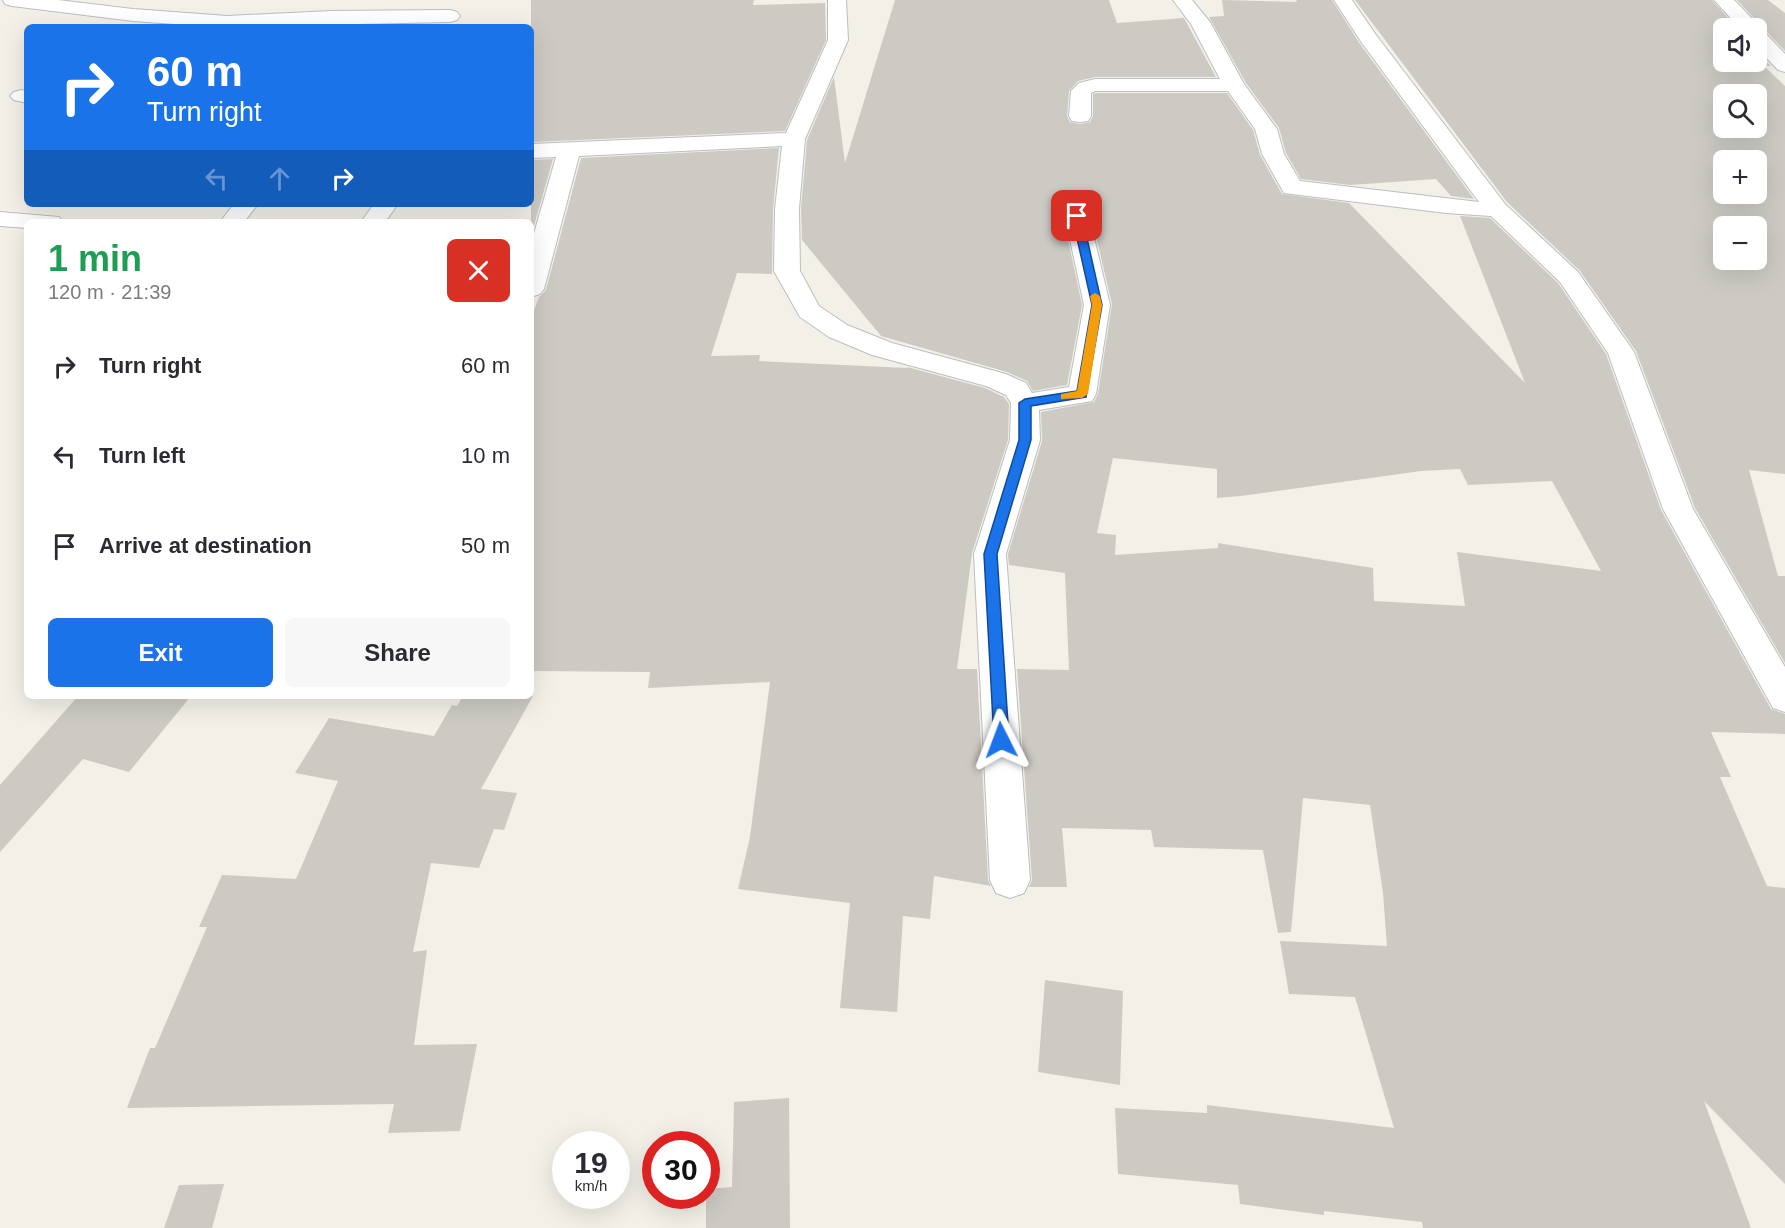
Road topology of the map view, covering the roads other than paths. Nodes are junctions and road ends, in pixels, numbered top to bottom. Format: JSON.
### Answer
{"nodes":[{"id":1,"x":12,"y":0,"type":"edge"},
{"id":2,"x":837,"y":0,"type":"edge"},
{"id":3,"x":1182,"y":0,"type":"edge"},
{"id":4,"x":1343,"y":0,"type":"edge"},
{"id":5,"x":1723,"y":0,"type":"edge"},
{"id":6,"x":450,"y":14,"type":"edge"},
{"id":7,"x":1741,"y":18,"type":"edge"},
{"id":8,"x":1767,"y":47,"type":"edge"},
{"id":9,"x":1785,"y":66,"type":"edge"},
{"id":10,"x":1234,"y":86,"type":"junction"},
{"id":11,"x":1080,"y":116,"type":"dead end"},
{"id":12,"x":794,"y":139,"type":"junction"},
{"id":13,"x":569,"y":150,"type":"junction"},
{"id":14,"x":534,"y":151,"type":"edge"},
{"id":15,"x":244,"y":207,"type":"edge"},
{"id":16,"x":385,"y":207,"type":"edge"},
{"id":17,"x":1497,"y":209,"type":"junction"},
{"id":18,"x":1077,"y":216,"type":"dead end"},
{"id":19,"x":0,"y":219,"type":"edge"},
{"id":20,"x":234,"y":219,"type":"edge"},
{"id":21,"x":375,"y":219,"type":"edge"},
{"id":22,"x":24,"y":220,"type":"edge"},
{"id":23,"x":534,"y":278,"type":"edge"},
{"id":24,"x":1025,"y":403,"type":"junction"},
{"id":25,"x":1785,"y":698,"type":"edge"},
{"id":26,"x":1010,"y":880,"type":"dead end"}],
"edges":[{"from":1,"to":6,"type":"street"},
{"from":2,"to":12,"type":"street"},
{"from":3,"to":10,"type":"street"},
{"from":4,"to":17,"type":"street"},
{"from":5,"to":7,"type":"street"},
{"from":8,"to":9,"type":"street"},
{"from":10,"to":11,"type":"street"},
{"from":10,"to":17,"type":"street"},
{"from":12,"to":13,"type":"street"},
{"from":12,"to":24,"type":"street"},
{"from":13,"to":14,"type":"street"},
{"from":13,"to":23,"type":"street"},
{"from":15,"to":20,"type":"street"},
{"from":16,"to":21,"type":"street"},
{"from":17,"to":25,"type":"street"},
{"from":18,"to":24,"type":"street"},
{"from":19,"to":22,"type":"street"},
{"from":24,"to":26,"type":"street"}]}
